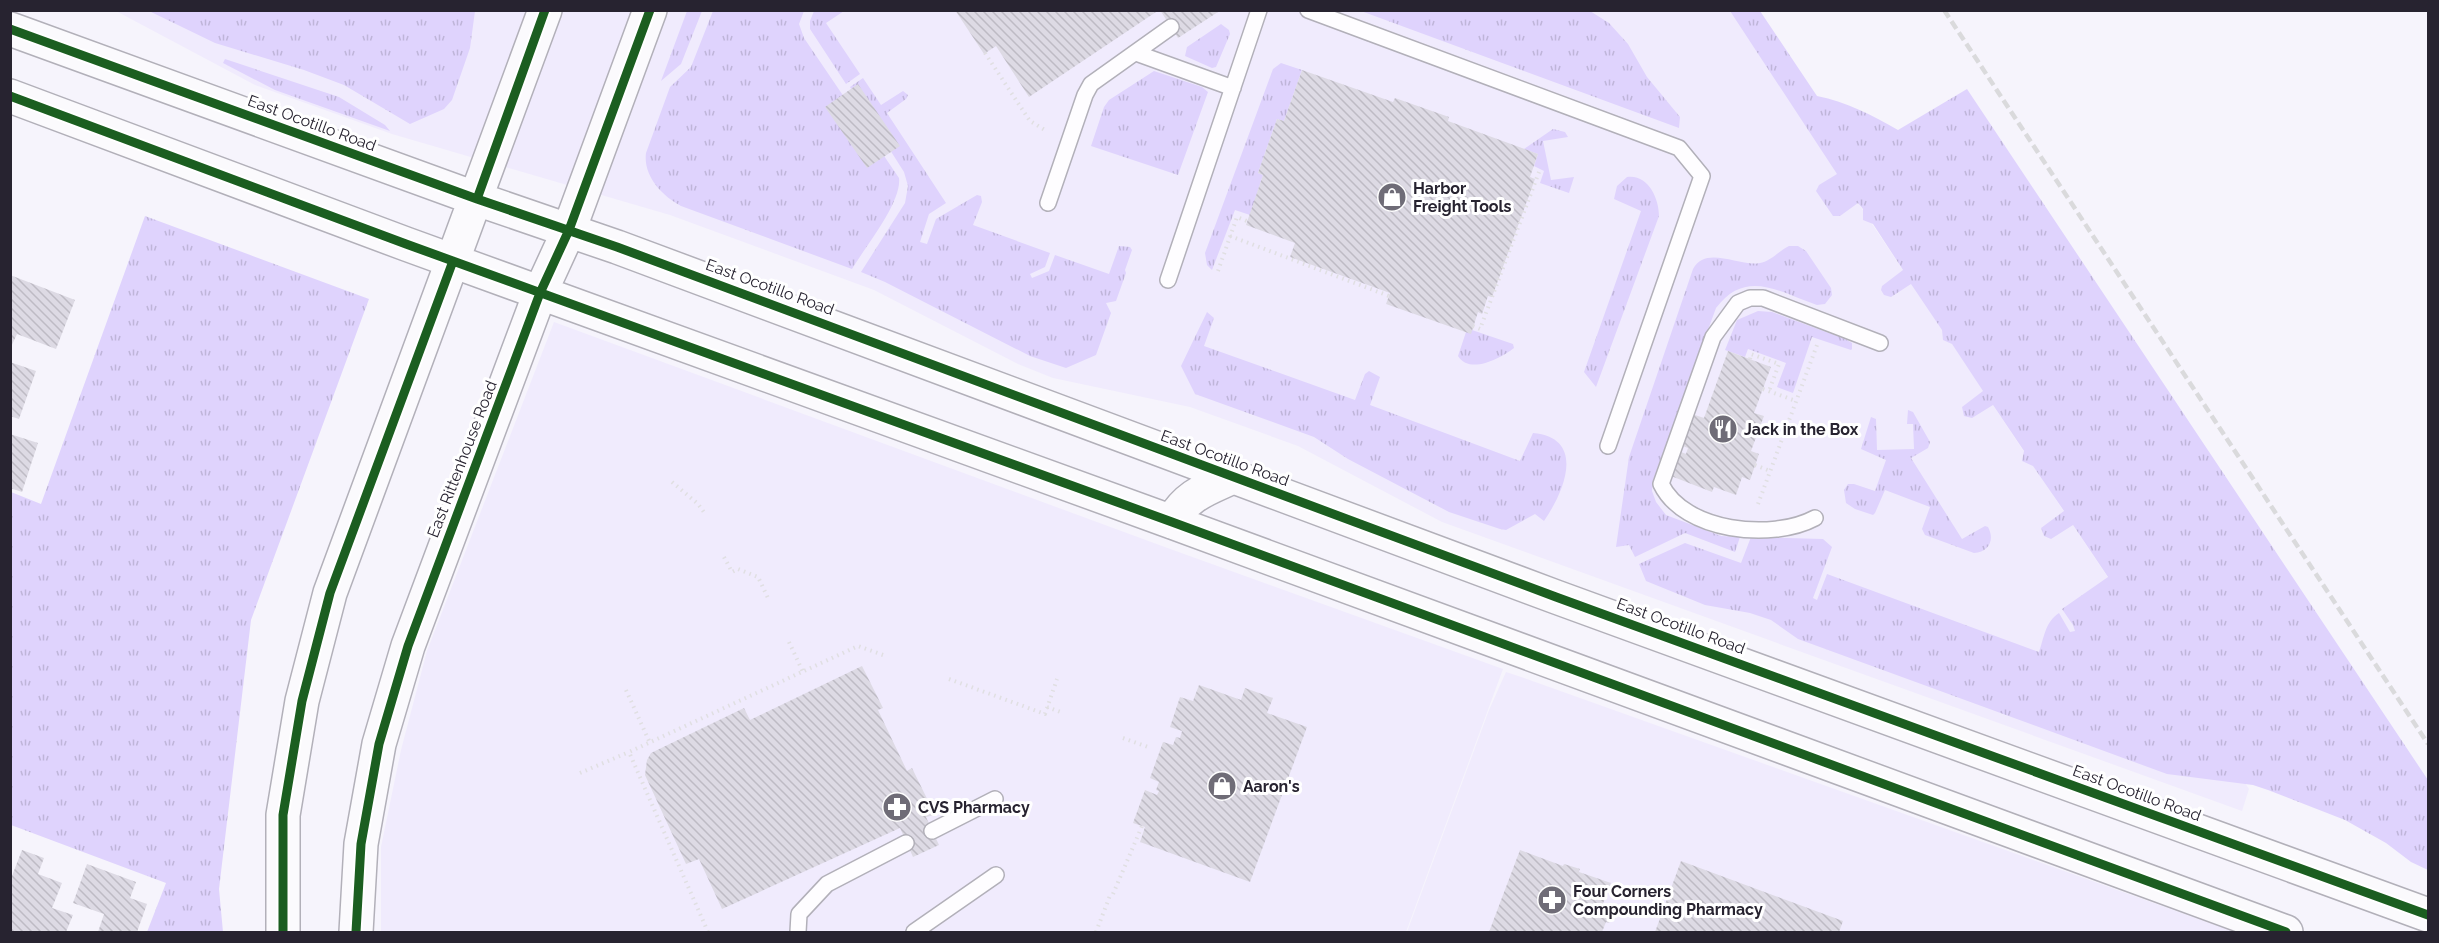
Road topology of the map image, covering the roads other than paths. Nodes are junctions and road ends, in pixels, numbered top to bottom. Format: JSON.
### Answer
{"nodes":[{"id":1,"x":545,"y":10,"type":"edge"},
{"id":2,"x":650,"y":10,"type":"edge"},
{"id":3,"x":1259,"y":10,"type":"edge"},
{"id":4,"x":1308,"y":10,"type":"edge"},
{"id":5,"x":1171,"y":27,"type":"dead end"},
{"id":6,"x":10,"y":29,"type":"edge"},
{"id":7,"x":1136,"y":53,"type":"junction"},
{"id":8,"x":1233,"y":88,"type":"junction"},
{"id":9,"x":10,"y":96,"type":"edge"},
{"id":10,"x":477,"y":199,"type":"junction"},
{"id":11,"x":1048,"y":202,"type":"dead end"},
{"id":12,"x":569,"y":230,"type":"junction"},
{"id":13,"x":453,"y":261,"type":"junction"},
{"id":14,"x":1168,"y":280,"type":"dead end"},
{"id":15,"x":540,"y":293,"type":"junction"},
{"id":16,"x":1880,"y":343,"type":"dead end"},
{"id":17,"x":1608,"y":446,"type":"dead end"},
{"id":18,"x":1233,"y":477,"type":"junction"},
{"id":19,"x":1815,"y":518,"type":"dead end"},
{"id":20,"x":1172,"y":522,"type":"junction"},
{"id":21,"x":995,"y":799,"type":"dead end"},
{"id":22,"x":932,"y":831,"type":"dead end"},
{"id":23,"x":906,"y":843,"type":"dead end"},
{"id":24,"x":996,"y":875,"type":"dead end"},
{"id":25,"x":2428,"y":915,"type":"edge"},
{"id":26,"x":283,"y":933,"type":"edge"},
{"id":27,"x":356,"y":933,"type":"edge"},
{"id":28,"x":798,"y":933,"type":"edge"},
{"id":29,"x":914,"y":933,"type":"edge"},
{"id":30,"x":2286,"y":933,"type":"edge"}],
"edges":[{"from":1,"to":10,"type":"main road"},
{"from":2,"to":12,"type":"main road","name":"East Rittenhouse Road"},
{"from":3,"to":8,"type":"lane"},
{"from":4,"to":17,"type":"lane"},
{"from":5,"to":7,"type":"lane"},
{"from":6,"to":10,"type":"main road","name":"East Ocotillo Road"},
{"from":7,"to":8,"type":"lane"},
{"from":7,"to":11,"type":"lane"},
{"from":8,"to":14,"type":"lane"},
{"from":9,"to":13,"type":"main road"},
{"from":10,"to":12,"type":"main road","name":"East Ocotillo Road"},
{"from":10,"to":13,"type":"main road"},
{"from":12,"to":15,"type":"main road","name":"East Rittenhouse Road"},
{"from":12,"to":18,"type":"main road","name":"East Ocotillo Road"},
{"from":13,"to":15,"type":"main road"},
{"from":13,"to":26,"type":"main road"},
{"from":15,"to":20,"type":"main road"},
{"from":15,"to":27,"type":"main road","name":"East Rittenhouse Road"},
{"from":16,"to":19,"type":"lane"},
{"from":18,"to":20,"type":"main road"},
{"from":18,"to":25,"type":"main road","name":"East Ocotillo Road"},
{"from":20,"to":30,"type":"main road"},
{"from":21,"to":22,"type":"lane"},
{"from":23,"to":28,"type":"lane"},
{"from":24,"to":29,"type":"lane"}]}
